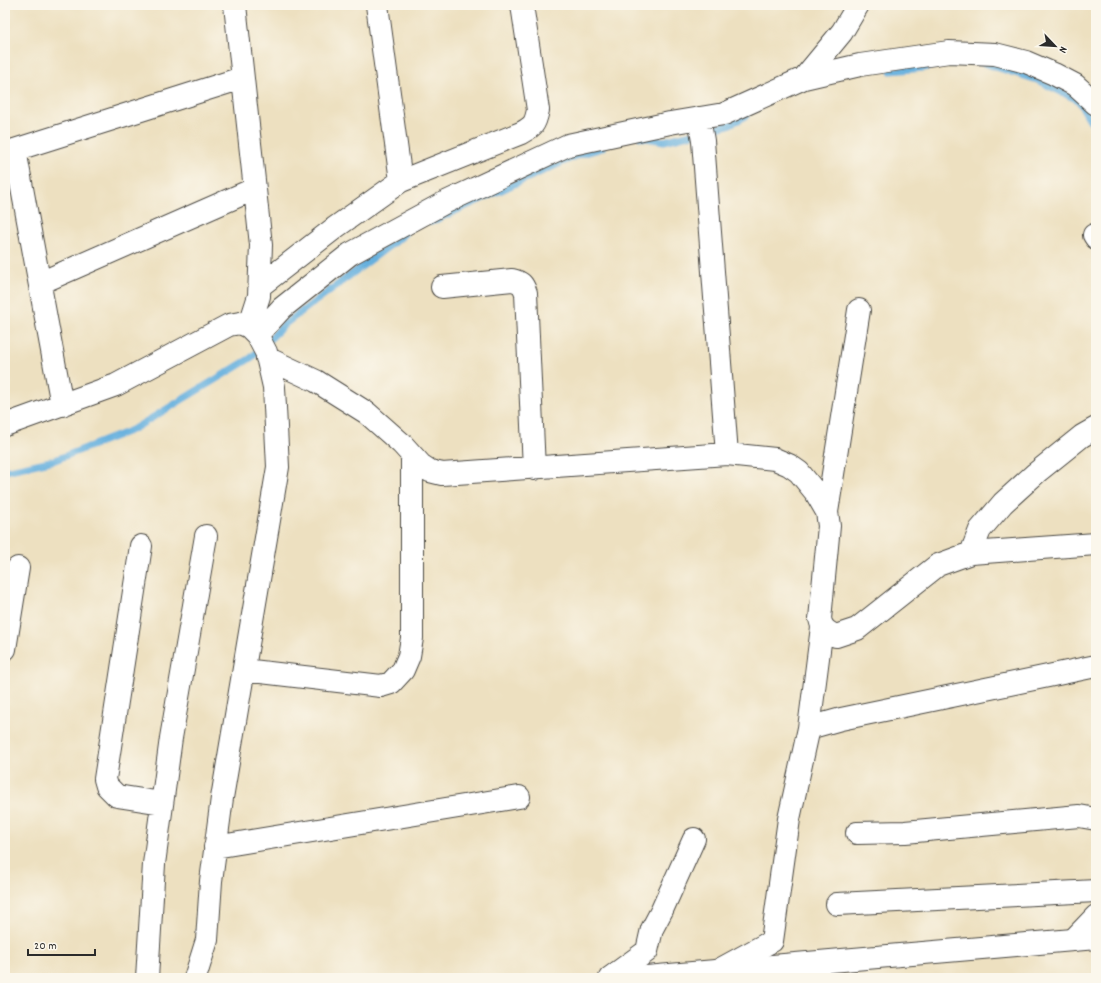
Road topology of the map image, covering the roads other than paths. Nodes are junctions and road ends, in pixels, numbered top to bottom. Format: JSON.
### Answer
{"nodes":[{"id":1,"x":235,"y":5,"type":"edge"},
{"id":2,"x":377,"y":5,"type":"edge"},
{"id":3,"x":522,"y":5,"type":"edge"},
{"id":4,"x":858,"y":5,"type":"edge"},
{"id":5,"x":242,"y":78,"type":"junction"},
{"id":6,"x":804,"y":78,"type":"junction"},
{"id":7,"x":1096,"y":104,"type":"edge"},
{"id":8,"x":701,"y":129,"type":"junction"},
{"id":9,"x":10,"y":152,"type":"edge"},
{"id":10,"x":401,"y":181,"type":"junction"},
{"id":11,"x":254,"y":189,"type":"junction"},
{"id":12,"x":40,"y":283,"type":"junction"},
{"id":13,"x":260,"y":286,"type":"junction"},
{"id":14,"x":442,"y":287,"type":"dead end"},
{"id":15,"x":859,"y":310,"type":"dead end"},
{"id":16,"x":260,"y":342,"type":"junction"},
{"id":17,"x":62,"y":404,"type":"junction"},
{"id":18,"x":5,"y":425,"type":"edge"},
{"id":19,"x":1096,"y":428,"type":"edge"},
{"id":20,"x":727,"y":454,"type":"junction"},
{"id":21,"x":412,"y":456,"type":"junction"},
{"id":22,"x":534,"y":469,"type":"junction"},
{"id":23,"x":827,"y":512,"type":"junction"},
{"id":24,"x":206,"y":536,"type":"dead end"},
{"id":25,"x":1096,"y":544,"type":"edge"},
{"id":26,"x":141,"y":546,"type":"dead end"},
{"id":27,"x":971,"y":553,"type":"junction"},
{"id":28,"x":18,"y":568,"type":"dead end"},
{"id":29,"x":822,"y":627,"type":"junction"},
{"id":30,"x":5,"y":649,"type":"edge"},
{"id":31,"x":1096,"y":666,"type":"edge"},
{"id":32,"x":244,"y":670,"type":"junction"},
{"id":33,"x":809,"y":728,"type":"junction"},
{"id":34,"x":519,"y":797,"type":"dead end"},
{"id":35,"x":162,"y":802,"type":"junction"},
{"id":36,"x":1096,"y":819,"type":"edge"},
{"id":37,"x":857,"y":833,"type":"dead end"},
{"id":38,"x":694,"y":839,"type":"dead end"},
{"id":39,"x":216,"y":847,"type":"junction"},
{"id":40,"x":1096,"y":891,"type":"edge"},
{"id":41,"x":837,"y":904,"type":"dead end"},
{"id":42,"x":1096,"y":916,"type":"edge"},
{"id":43,"x":1096,"y":938,"type":"edge"},
{"id":44,"x":1074,"y":940,"type":"junction"},
{"id":45,"x":716,"y":971,"type":"junction"},
{"id":46,"x":753,"y":973,"type":"edge"},
{"id":47,"x":147,"y":978,"type":"edge"},
{"id":48,"x":194,"y":978,"type":"edge"},
{"id":49,"x":610,"y":978,"type":"edge"},
{"id":50,"x":635,"y":978,"type":"edge"}],
"edges":[{"from":1,"to":5,"type":"street"},
{"from":2,"to":10,"type":"street"},
{"from":3,"to":10,"type":"street"},
{"from":4,"to":6,"type":"street"},
{"from":5,"to":9,"type":"street"},
{"from":5,"to":11,"type":"street"},
{"from":6,"to":7,"type":"street"},
{"from":6,"to":8,"type":"street"},
{"from":8,"to":16,"type":"street"},
{"from":8,"to":20,"type":"street"},
{"from":9,"to":12,"type":"street"},
{"from":10,"to":13,"type":"street"},
{"from":11,"to":12,"type":"street"},
{"from":11,"to":13,"type":"street"},
{"from":12,"to":17,"type":"street"},
{"from":13,"to":16,"type":"street"},
{"from":14,"to":22,"type":"street"},
{"from":15,"to":23,"type":"street"},
{"from":16,"to":17,"type":"street"},
{"from":16,"to":21,"type":"street"},
{"from":16,"to":32,"type":"street"},
{"from":17,"to":18,"type":"street"},
{"from":19,"to":27,"type":"street"},
{"from":20,"to":22,"type":"street"},
{"from":20,"to":23,"type":"street"},
{"from":21,"to":22,"type":"street"},
{"from":21,"to":32,"type":"street"},
{"from":23,"to":29,"type":"street"},
{"from":24,"to":35,"type":"street"},
{"from":25,"to":27,"type":"street"},
{"from":26,"to":35,"type":"street"},
{"from":27,"to":29,"type":"street"},
{"from":28,"to":30,"type":"street"},
{"from":29,"to":33,"type":"street"},
{"from":31,"to":33,"type":"street"},
{"from":32,"to":39,"type":"street"},
{"from":33,"to":45,"type":"street"},
{"from":34,"to":39,"type":"street"},
{"from":35,"to":47,"type":"street"},
{"from":36,"to":37,"type":"street"},
{"from":38,"to":49,"type":"street"},
{"from":39,"to":48,"type":"street"},
{"from":40,"to":41,"type":"street"},
{"from":42,"to":44,"type":"street"},
{"from":43,"to":44,"type":"street"},
{"from":44,"to":46,"type":"street"},
{"from":45,"to":46,"type":"street"},
{"from":45,"to":50,"type":"street"}]}
